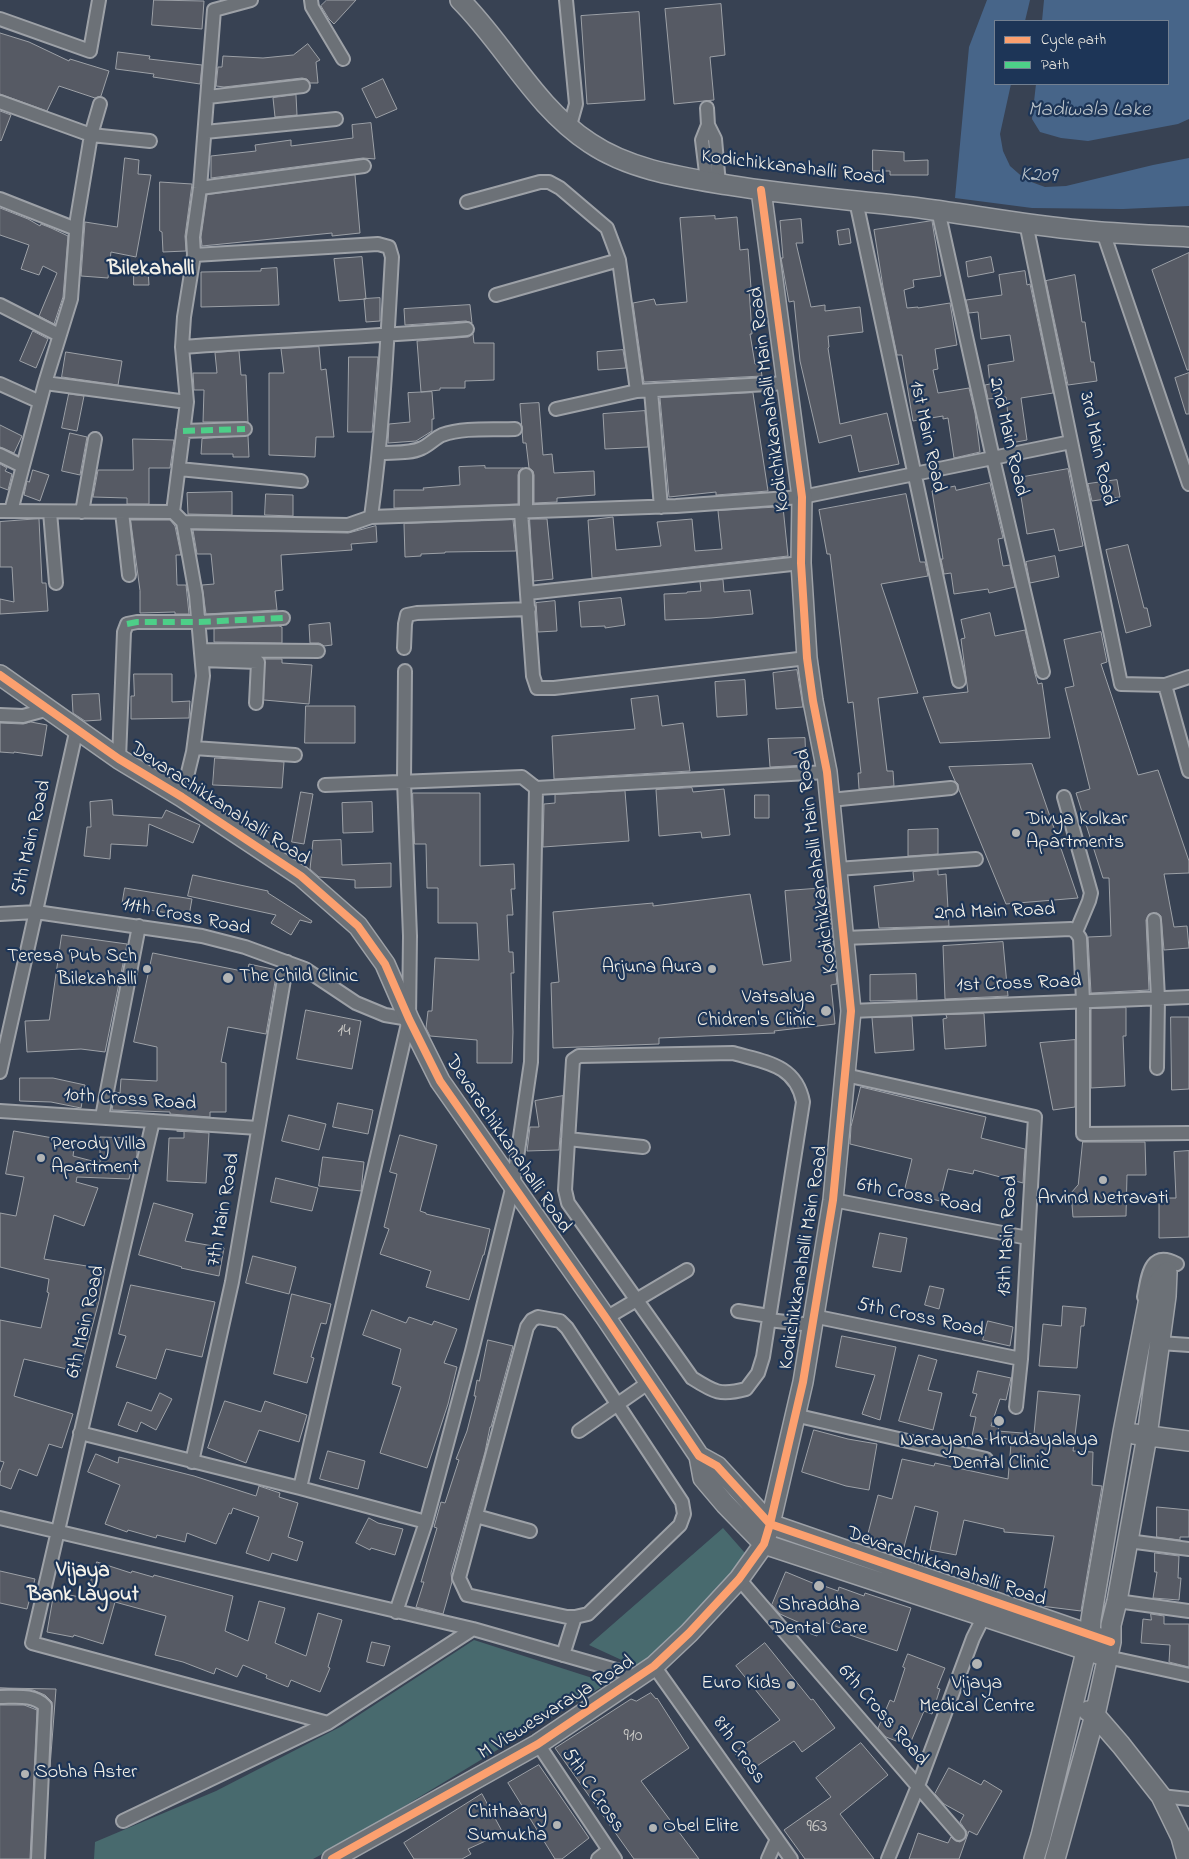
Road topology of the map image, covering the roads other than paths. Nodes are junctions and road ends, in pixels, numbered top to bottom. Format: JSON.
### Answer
{"nodes":[{"id":1,"x":99,"y":0,"type":"edge"},
{"id":2,"x":251,"y":0,"type":"edge"},
{"id":3,"x":311,"y":0,"type":"edge"},
{"id":4,"x":460,"y":0,"type":"edge"},
{"id":5,"x":566,"y":0,"type":"edge"},
{"id":6,"x":0,"y":19,"type":"edge"},
{"id":7,"x":343,"y":59,"type":"dead end"},
{"id":8,"x":303,"y":86,"type":"dead end"},
{"id":9,"x":208,"y":97,"type":"junction"},
{"id":10,"x":0,"y":102,"type":"edge"},
{"id":11,"x":100,"y":104,"type":"dead end"},
{"id":12,"x":707,"y":108,"type":"dead end"},
{"id":13,"x":336,"y":119,"type":"dead end"},
{"id":14,"x":569,"y":129,"type":"junction"},
{"id":15,"x":205,"y":132,"type":"junction"},
{"id":16,"x":91,"y":135,"type":"junction"},
{"id":17,"x":150,"y":141,"type":"dead end"},
{"id":18,"x":364,"y":166,"type":"dead end"},
{"id":19,"x":713,"y":183,"type":"junction"},
{"id":20,"x":200,"y":188,"type":"junction"},
{"id":21,"x":761,"y":190,"type":"junction"},
{"id":22,"x":0,"y":199,"type":"edge"},
{"id":23,"x":856,"y":201,"type":"junction"},
{"id":24,"x":467,"y":202,"type":"dead end"},
{"id":25,"x":938,"y":210,"type":"junction"},
{"id":26,"x":1026,"y":223,"type":"junction"},
{"id":27,"x":76,"y":229,"type":"junction"},
{"id":28,"x":1102,"y":232,"type":"junction"},
{"id":29,"x":1189,"y":237,"type":"edge"},
{"id":30,"x":194,"y":255,"type":"junction"},
{"id":31,"x":619,"y":260,"type":"junction"},
{"id":32,"x":496,"y":295,"type":"dead end"},
{"id":33,"x":0,"y":305,"type":"edge"},
{"id":34,"x":467,"y":329,"type":"dead end"},
{"id":35,"x":59,"y":335,"type":"junction"},
{"id":36,"x":388,"y":336,"type":"junction"},
{"id":37,"x":182,"y":347,"type":"junction"},
{"id":38,"x":45,"y":383,"type":"junction"},
{"id":39,"x":787,"y":383,"type":"junction"},
{"id":40,"x":0,"y":384,"type":"edge"},
{"id":41,"x":637,"y":391,"type":"junction"},
{"id":42,"x":651,"y":391,"type":"junction"},
{"id":43,"x":40,"y":402,"type":"junction"},
{"id":44,"x":187,"y":402,"type":"junction"},
{"id":45,"x":556,"y":410,"type":"dead end"},
{"id":46,"x":246,"y":429,"type":"dead end"},
{"id":47,"x":515,"y":429,"type":"dead end"},
{"id":48,"x":183,"y":432,"type":"junction"},
{"id":49,"x":94,"y":439,"type":"dead end"},
{"id":50,"x":1071,"y":442,"type":"junction"},
{"id":51,"x":380,"y":453,"type":"junction"},
{"id":52,"x":0,"y":455,"type":"edge"},
{"id":53,"x":993,"y":458,"type":"junction"},
{"id":54,"x":22,"y":466,"type":"junction"},
{"id":55,"x":179,"y":469,"type":"junction"},
{"id":56,"x":526,"y":474,"type":"dead end"},
{"id":57,"x":915,"y":474,"type":"junction"},
{"id":58,"x":301,"y":481,"type":"dead end"},
{"id":59,"x":1189,"y":484,"type":"edge"},
{"id":60,"x":802,"y":497,"type":"junction"},
{"id":61,"x":661,"y":507,"type":"junction"},
{"id":62,"x":6,"y":511,"type":"edge"},
{"id":63,"x":50,"y":512,"type":"junction"},
{"id":64,"x":82,"y":512,"type":"junction"},
{"id":65,"x":122,"y":512,"type":"junction"},
{"id":66,"x":173,"y":512,"type":"junction"},
{"id":67,"x":524,"y":512,"type":"junction"},
{"id":68,"x":371,"y":517,"type":"junction"},
{"id":69,"x":183,"y":522,"type":"junction"},
{"id":70,"x":801,"y":563,"type":"junction"},
{"id":71,"x":129,"y":575,"type":"dead end"},
{"id":72,"x":56,"y":583,"type":"dead end"},
{"id":73,"x":528,"y":593,"type":"junction"},
{"id":74,"x":529,"y":609,"type":"junction"},
{"id":75,"x":283,"y":618,"type":"dead end"},
{"id":76,"x":199,"y":622,"type":"junction"},
{"id":77,"x":404,"y":648,"type":"dead end"},
{"id":78,"x":318,"y":651,"type":"dead end"},
{"id":79,"x":201,"y":655,"type":"junction"},
{"id":80,"x":807,"y":658,"type":"junction"},
{"id":81,"x":405,"y":671,"type":"dead end"},
{"id":82,"x":1043,"y":672,"type":"dead end"},
{"id":83,"x":0,"y":675,"type":"edge"},
{"id":84,"x":1189,"y":677,"type":"edge"},
{"id":85,"x":959,"y":681,"type":"dead end"},
{"id":86,"x":1165,"y":685,"type":"junction"},
{"id":87,"x":256,"y":702,"type":"dead end"},
{"id":88,"x":49,"y":709,"type":"junction"},
{"id":89,"x":0,"y":715,"type":"edge"},
{"id":90,"x":77,"y":728,"type":"junction"},
{"id":91,"x":194,"y":748,"type":"junction"},
{"id":92,"x":295,"y":755,"type":"dead end"},
{"id":93,"x":119,"y":759,"type":"junction"},
{"id":94,"x":1189,"y":771,"type":"edge"},
{"id":95,"x":827,"y":772,"type":"junction"},
{"id":96,"x":404,"y":781,"type":"junction"},
{"id":97,"x":325,"y":785,"type":"dead end"},
{"id":98,"x":536,"y":788,"type":"junction"},
{"id":99,"x":951,"y":788,"type":"dead end"},
{"id":100,"x":182,"y":797,"type":"junction"},
{"id":101,"x":1064,"y":797,"type":"dead end"},
{"id":102,"x":830,"y":800,"type":"junction"},
{"id":103,"x":976,"y":859,"type":"dead end"},
{"id":104,"x":837,"y":869,"type":"junction"},
{"id":105,"x":36,"y":912,"type":"junction"},
{"id":106,"x":0,"y":914,"type":"edge"},
{"id":107,"x":1154,"y":920,"type":"dead end"},
{"id":108,"x":139,"y":926,"type":"junction"},
{"id":109,"x":1076,"y":932,"type":"junction"},
{"id":110,"x":844,"y":938,"type":"junction"},
{"id":111,"x":287,"y":962,"type":"junction"},
{"id":112,"x":1189,"y":996,"type":"edge"},
{"id":113,"x":1158,"y":998,"type":"junction"},
{"id":114,"x":1083,"y":1001,"type":"junction"},
{"id":115,"x":851,"y":1011,"type":"junction"},
{"id":116,"x":408,"y":1019,"type":"junction"},
{"id":117,"x":1157,"y":1068,"type":"dead end"},
{"id":118,"x":0,"y":1072,"type":"edge"},
{"id":119,"x":846,"y":1075,"type":"junction"},
{"id":120,"x":0,"y":1111,"type":"edge"},
{"id":121,"x":102,"y":1118,"type":"junction"},
{"id":122,"x":154,"y":1121,"type":"junction"},
{"id":123,"x":258,"y":1128,"type":"junction"},
{"id":124,"x":1189,"y":1133,"type":"edge"},
{"id":125,"x":568,"y":1139,"type":"junction"},
{"id":126,"x":643,"y":1147,"type":"dead end"},
{"id":127,"x":513,"y":1185,"type":"junction"},
{"id":128,"x":833,"y":1200,"type":"junction"},
{"id":129,"x":1028,"y":1238,"type":"junction"},
{"id":130,"x":1178,"y":1266,"type":"edge"},
{"id":131,"x":687,"y":1270,"type":"dead end"},
{"id":132,"x":1154,"y":1295,"type":"junction"},
{"id":133,"x":638,"y":1300,"type":"junction"},
{"id":134,"x":738,"y":1311,"type":"dead end"},
{"id":135,"x":606,"y":1318,"type":"junction"},
{"id":136,"x":769,"y":1318,"type":"junction"},
{"id":137,"x":812,"y":1320,"type":"junction"},
{"id":138,"x":1160,"y":1343,"type":"junction"},
{"id":139,"x":1189,"y":1346,"type":"edge"},
{"id":140,"x":1020,"y":1358,"type":"junction"},
{"id":141,"x":648,"y":1383,"type":"junction"},
{"id":142,"x":618,"y":1405,"type":"junction"},
{"id":143,"x":1016,"y":1407,"type":"dead end"},
{"id":144,"x":794,"y":1415,"type":"junction"},
{"id":145,"x":579,"y":1431,"type":"dead end"},
{"id":146,"x":1123,"y":1432,"type":"junction"},
{"id":147,"x":80,"y":1434,"type":"junction"},
{"id":148,"x":1147,"y":1436,"type":"junction"},
{"id":149,"x":1189,"y":1441,"type":"edge"},
{"id":150,"x":699,"y":1456,"type":"junction"},
{"id":151,"x":986,"y":1459,"type":"dead end"},
{"id":152,"x":192,"y":1462,"type":"junction"},
{"id":153,"x":300,"y":1488,"type":"junction"},
{"id":154,"x":476,"y":1516,"type":"junction"},
{"id":155,"x":0,"y":1518,"type":"edge"},
{"id":156,"x":426,"y":1522,"type":"junction"},
{"id":157,"x":770,"y":1524,"type":"junction"},
{"id":158,"x":530,"y":1531,"type":"dead end"},
{"id":159,"x":57,"y":1532,"type":"junction"},
{"id":160,"x":1128,"y":1542,"type":"junction"},
{"id":161,"x":764,"y":1544,"type":"junction"},
{"id":162,"x":1189,"y":1549,"type":"edge"},
{"id":163,"x":739,"y":1579,"type":"junction"},
{"id":164,"x":1118,"y":1601,"type":"junction"},
{"id":165,"x":1189,"y":1611,"type":"edge"},
{"id":166,"x":396,"y":1612,"type":"junction"},
{"id":167,"x":984,"y":1616,"type":"junction"},
{"id":168,"x":575,"y":1618,"type":"junction"},
{"id":169,"x":473,"y":1629,"type":"junction"},
{"id":170,"x":1089,"y":1635,"type":"junction"},
{"id":171,"x":1110,"y":1642,"type":"junction"},
{"id":172,"x":564,"y":1655,"type":"junction"},
{"id":173,"x":654,"y":1666,"type":"junction"},
{"id":174,"x":1189,"y":1675,"type":"edge"},
{"id":175,"x":637,"y":1679,"type":"junction"},
{"id":176,"x":0,"y":1697,"type":"edge"},
{"id":177,"x":1073,"y":1700,"type":"junction"},
{"id":178,"x":1095,"y":1715,"type":"junction"},
{"id":179,"x":328,"y":1723,"type":"junction"},
{"id":180,"x":538,"y":1744,"type":"junction"},
{"id":181,"x":918,"y":1786,"type":"junction"},
{"id":182,"x":1161,"y":1796,"type":"junction"},
{"id":183,"x":1189,"y":1800,"type":"edge"},
{"id":184,"x":123,"y":1821,"type":"dead end"},
{"id":185,"x":959,"y":1834,"type":"dead end"},
{"id":186,"x":777,"y":1839,"type":"junction"},
{"id":187,"x":612,"y":1855,"type":"edge"},
{"id":188,"x":38,"y":1859,"type":"edge"},
{"id":189,"x":332,"y":1859,"type":"edge"},
{"id":190,"x":598,"y":1859,"type":"edge"},
{"id":191,"x":768,"y":1859,"type":"edge"},
{"id":192,"x":791,"y":1859,"type":"edge"},
{"id":193,"x":888,"y":1859,"type":"edge"},
{"id":194,"x":1034,"y":1859,"type":"edge"},
{"id":195,"x":1055,"y":1859,"type":"edge"},
{"id":196,"x":1187,"y":1859,"type":"edge"}],
"edges":[{"from":1,"to":6,"type":"street"},
{"from":2,"to":9,"type":"street"},
{"from":3,"to":7,"type":"street"},
{"from":4,"to":14,"type":"street","name":"Kodichikkanahalli Road"},
{"from":5,"to":14,"type":"street"},
{"from":8,"to":9,"type":"street"},
{"from":9,"to":15,"type":"street"},
{"from":10,"to":16,"type":"street"},
{"from":11,"to":16,"type":"street"},
{"from":12,"to":19,"type":"street"},
{"from":13,"to":15,"type":"street"},
{"from":14,"to":19,"type":"street","name":"Kodichikkanahalli Road"},
{"from":15,"to":20,"type":"street"},
{"from":16,"to":17,"type":"street"},
{"from":16,"to":27,"type":"street"},
{"from":18,"to":20,"type":"street"},
{"from":19,"to":21,"type":"street","name":"Kodichikkanahalli Road"},
{"from":20,"to":30,"type":"street"},
{"from":21,"to":23,"type":"street","name":"Kodichikkanahalli Road"},
{"from":21,"to":39,"type":"street","name":"Kodichikkanahalli Main Road"},
{"from":22,"to":27,"type":"street"},
{"from":23,"to":25,"type":"street","name":"Kodichikkanahalli Road"},
{"from":23,"to":57,"type":"street","name":"1st Main Road"},
{"from":24,"to":31,"type":"street"},
{"from":25,"to":26,"type":"street","name":"Kodichikkanahalli Road"},
{"from":25,"to":53,"type":"street","name":"2nd Main Road"},
{"from":26,"to":28,"type":"street","name":"Kodichikkanahalli Road"},
{"from":26,"to":50,"type":"street","name":"3rd Main Road"},
{"from":27,"to":35,"type":"street"},
{"from":28,"to":29,"type":"street","name":"Kodichikkanahalli Road"},
{"from":28,"to":59,"type":"street"},
{"from":30,"to":36,"type":"street"},
{"from":30,"to":37,"type":"street"},
{"from":31,"to":32,"type":"street"},
{"from":31,"to":41,"type":"street"},
{"from":33,"to":35,"type":"street"},
{"from":34,"to":36,"type":"street"},
{"from":35,"to":38,"type":"street"},
{"from":36,"to":37,"type":"street"},
{"from":36,"to":51,"type":"street"},
{"from":37,"to":44,"type":"street"},
{"from":38,"to":43,"type":"street"},
{"from":38,"to":44,"type":"street"},
{"from":39,"to":42,"type":"street"},
{"from":39,"to":60,"type":"street","name":"Kodichikkanahalli Main Road"},
{"from":40,"to":43,"type":"street"},
{"from":41,"to":42,"type":"street"},
{"from":41,"to":45,"type":"street"},
{"from":42,"to":61,"type":"street"},
{"from":43,"to":54,"type":"street"},
{"from":44,"to":48,"type":"street"},
{"from":46,"to":48,"type":"street"},
{"from":47,"to":51,"type":"street"},
{"from":48,"to":55,"type":"street"},
{"from":49,"to":64,"type":"street"},
{"from":50,"to":53,"type":"street"},
{"from":50,"to":86,"type":"street","name":"3rd Main Road"},
{"from":51,"to":68,"type":"street"},
{"from":52,"to":54,"type":"street"},
{"from":53,"to":57,"type":"street"},
{"from":53,"to":82,"type":"street","name":"2nd Main Road"},
{"from":54,"to":62,"type":"street"},
{"from":55,"to":58,"type":"street"},
{"from":55,"to":66,"type":"street"},
{"from":56,"to":67,"type":"street"},
{"from":57,"to":60,"type":"street"},
{"from":57,"to":85,"type":"street","name":"1st Main Road"},
{"from":60,"to":61,"type":"street"},
{"from":60,"to":70,"type":"street","name":"Kodichikkanahalli Main Road"},
{"from":61,"to":67,"type":"street"},
{"from":62,"to":63,"type":"street"},
{"from":63,"to":64,"type":"street"},
{"from":63,"to":72,"type":"street"},
{"from":64,"to":65,"type":"street"},
{"from":65,"to":66,"type":"street"},
{"from":65,"to":71,"type":"street"},
{"from":66,"to":69,"type":"street"},
{"from":67,"to":68,"type":"street"},
{"from":67,"to":73,"type":"street"},
{"from":68,"to":69,"type":"street"},
{"from":69,"to":76,"type":"street"},
{"from":70,"to":73,"type":"street"},
{"from":70,"to":80,"type":"street","name":"Kodichikkanahalli Main Road"},
{"from":73,"to":74,"type":"street"},
{"from":74,"to":77,"type":"street"},
{"from":74,"to":80,"type":"street"},
{"from":75,"to":76,"type":"street"},
{"from":76,"to":79,"type":"street"},
{"from":76,"to":93,"type":"street"},
{"from":78,"to":79,"type":"street"},
{"from":79,"to":87,"type":"street"},
{"from":79,"to":91,"type":"street"},
{"from":80,"to":95,"type":"street","name":"Kodichikkanahalli Main Road"},
{"from":81,"to":96,"type":"street"},
{"from":83,"to":88,"type":"street","name":"Devarachikkanahalli Road"},
{"from":84,"to":86,"type":"street"},
{"from":86,"to":94,"type":"street"},
{"from":88,"to":89,"type":"street"},
{"from":88,"to":90,"type":"street","name":"Devarachikkanahalli Road"},
{"from":90,"to":93,"type":"street","name":"Devarachikkanahalli Road"},
{"from":90,"to":105,"type":"street","name":"5th Main Road"},
{"from":91,"to":92,"type":"street"},
{"from":91,"to":100,"type":"street"},
{"from":93,"to":100,"type":"street","name":"Devarachikkanahalli Road"},
{"from":95,"to":98,"type":"street"},
{"from":95,"to":102,"type":"street","name":"Kodichikkanahalli Main Road"},
{"from":96,"to":97,"type":"street"},
{"from":96,"to":98,"type":"street"},
{"from":96,"to":116,"type":"street"},
{"from":98,"to":127,"type":"street"},
{"from":99,"to":102,"type":"street"},
{"from":100,"to":116,"type":"street","name":"Devarachikkanahalli Road"},
{"from":101,"to":109,"type":"street"},
{"from":102,"to":104,"type":"street","name":"Kodichikkanahalli Main Road"},
{"from":103,"to":104,"type":"street"},
{"from":104,"to":110,"type":"street","name":"Kodichikkanahalli Main Road"},
{"from":105,"to":106,"type":"street","name":"11th Cross Road"},
{"from":105,"to":108,"type":"street","name":"11th Cross Road"},
{"from":105,"to":118,"type":"street","name":"5th Main Road"},
{"from":107,"to":113,"type":"street"},
{"from":108,"to":111,"type":"street","name":"11th Cross Road"},
{"from":108,"to":121,"type":"street"},
{"from":109,"to":110,"type":"street","name":"2nd Main Road"},
{"from":109,"to":114,"type":"street","name":"2nd Main Road"},
{"from":110,"to":115,"type":"street","name":"Kodichikkanahalli Main Road"},
{"from":111,"to":116,"type":"street","name":"11th Cross Road"},
{"from":111,"to":123,"type":"street","name":"7th Main Road"},
{"from":112,"to":113,"type":"street","name":"1st Cross Road"},
{"from":113,"to":114,"type":"street","name":"1st Cross Road"},
{"from":113,"to":117,"type":"street"},
{"from":114,"to":115,"type":"street","name":"1st Cross Road"},
{"from":114,"to":124,"type":"street","name":"2nd Main Road"},
{"from":115,"to":119,"type":"street","name":"Kodichikkanahalli Main Road"},
{"from":116,"to":127,"type":"street","name":"Devarachikkanahalli Road"},
{"from":116,"to":153,"type":"street"},
{"from":119,"to":128,"type":"street","name":"Kodichikkanahalli Main Road"},
{"from":119,"to":129,"type":"street","name":"13th Main Road"},
{"from":120,"to":121,"type":"street","name":"10th Cross Road"},
{"from":121,"to":122,"type":"street","name":"10th Cross Road"},
{"from":122,"to":123,"type":"street","name":"10th Cross Road"},
{"from":122,"to":147,"type":"street","name":"6th Main Road"},
{"from":123,"to":152,"type":"street","name":"7th Main Road"},
{"from":125,"to":126,"type":"street"},
{"from":125,"to":133,"type":"street"},
{"from":125,"to":136,"type":"street"},
{"from":127,"to":135,"type":"street","name":"Devarachikkanahalli Road"},
{"from":127,"to":156,"type":"street"},
{"from":128,"to":129,"type":"street","name":"6th Cross Road"},
{"from":128,"to":137,"type":"street","name":"Kodichikkanahalli Main Road"},
{"from":129,"to":140,"type":"street","name":"13th Main Road"},
{"from":130,"to":132,"type":"street"},
{"from":131,"to":133,"type":"street"},
{"from":132,"to":138,"type":"street"},
{"from":132,"to":146,"type":"street"},
{"from":133,"to":135,"type":"street"},
{"from":133,"to":136,"type":"street"},
{"from":134,"to":136,"type":"street","name":"5th Cross Road"},
{"from":135,"to":141,"type":"street","name":"Devarachikkanahalli Road"},
{"from":136,"to":137,"type":"street","name":"5th Cross Road"},
{"from":137,"to":140,"type":"street","name":"5th Cross Road"},
{"from":137,"to":144,"type":"street","name":"Kodichikkanahalli Main Road"},
{"from":138,"to":139,"type":"street"},
{"from":138,"to":148,"type":"street"},
{"from":140,"to":143,"type":"street","name":"13th Main Road"},
{"from":141,"to":142,"type":"street"},
{"from":141,"to":150,"type":"street","name":"Devarachikkanahalli Road"},
{"from":142,"to":145,"type":"street"},
{"from":142,"to":154,"type":"street"},
{"from":142,"to":168,"type":"street"},
{"from":144,"to":151,"type":"street"},
{"from":144,"to":157,"type":"street","name":"Kodichikkanahalli Main Road"},
{"from":146,"to":148,"type":"street"},
{"from":146,"to":170,"type":"street"},
{"from":147,"to":152,"type":"street"},
{"from":147,"to":159,"type":"street","name":"6th Main Road"},
{"from":148,"to":149,"type":"street"},
{"from":148,"to":160,"type":"street"},
{"from":150,"to":157,"type":"street","name":"Devarachikkanahalli Road"},
{"from":150,"to":161,"type":"street","name":"Devarachikkanahalli Road"},
{"from":152,"to":153,"type":"street"},
{"from":153,"to":156,"type":"street"},
{"from":154,"to":158,"type":"street"},
{"from":154,"to":168,"type":"street"},
{"from":155,"to":159,"type":"street"},
{"from":156,"to":166,"type":"street"},
{"from":157,"to":161,"type":"street"},
{"from":157,"to":170,"type":"street","name":"Devarachikkanahalli Road"},
{"from":159,"to":166,"type":"street"},
{"from":159,"to":179,"type":"street","name":"6th Main Road"},
{"from":160,"to":162,"type":"street"},
{"from":160,"to":164,"type":"street"},
{"from":161,"to":163,"type":"street","name":"M Viswesvaraya Road"},
{"from":161,"to":167,"type":"street"},
{"from":163,"to":173,"type":"street","name":"M Viswesvaraya Road"},
{"from":163,"to":181,"type":"street","name":"6th Cross Road"},
{"from":164,"to":165,"type":"street"},
{"from":164,"to":171,"type":"street"},
{"from":166,"to":169,"type":"street"},
{"from":167,"to":170,"type":"street"},
{"from":167,"to":181,"type":"street"},
{"from":168,"to":172,"type":"street"},
{"from":169,"to":172,"type":"street"},
{"from":169,"to":179,"type":"street"},
{"from":170,"to":171,"type":"street","name":"Devarachikkanahalli Road"},
{"from":170,"to":177,"type":"street"},
{"from":171,"to":174,"type":"street"},
{"from":171,"to":178,"type":"street"},
{"from":172,"to":175,"type":"street"},
{"from":173,"to":175,"type":"street","name":"M Viswesvaraya Road"},
{"from":173,"to":186,"type":"street","name":"8th Cross"},
{"from":175,"to":180,"type":"street","name":"M Viswesvaraya Road"},
{"from":176,"to":188,"type":"street"},
{"from":177,"to":178,"type":"street"},
{"from":177,"to":194,"type":"street"},
{"from":178,"to":182,"type":"street"},
{"from":178,"to":195,"type":"street"},
{"from":179,"to":184,"type":"street"},
{"from":180,"to":187,"type":"street","name":"5th C Cross"},
{"from":180,"to":189,"type":"street","name":"M Viswesvaraya Road"},
{"from":181,"to":185,"type":"street","name":"6th Cross Road"},
{"from":181,"to":193,"type":"street"},
{"from":182,"to":183,"type":"street"},
{"from":182,"to":196,"type":"street"},
{"from":186,"to":191,"type":"street"},
{"from":186,"to":192,"type":"street","name":"8th Cross"},
{"from":187,"to":190,"type":"street"}]}
